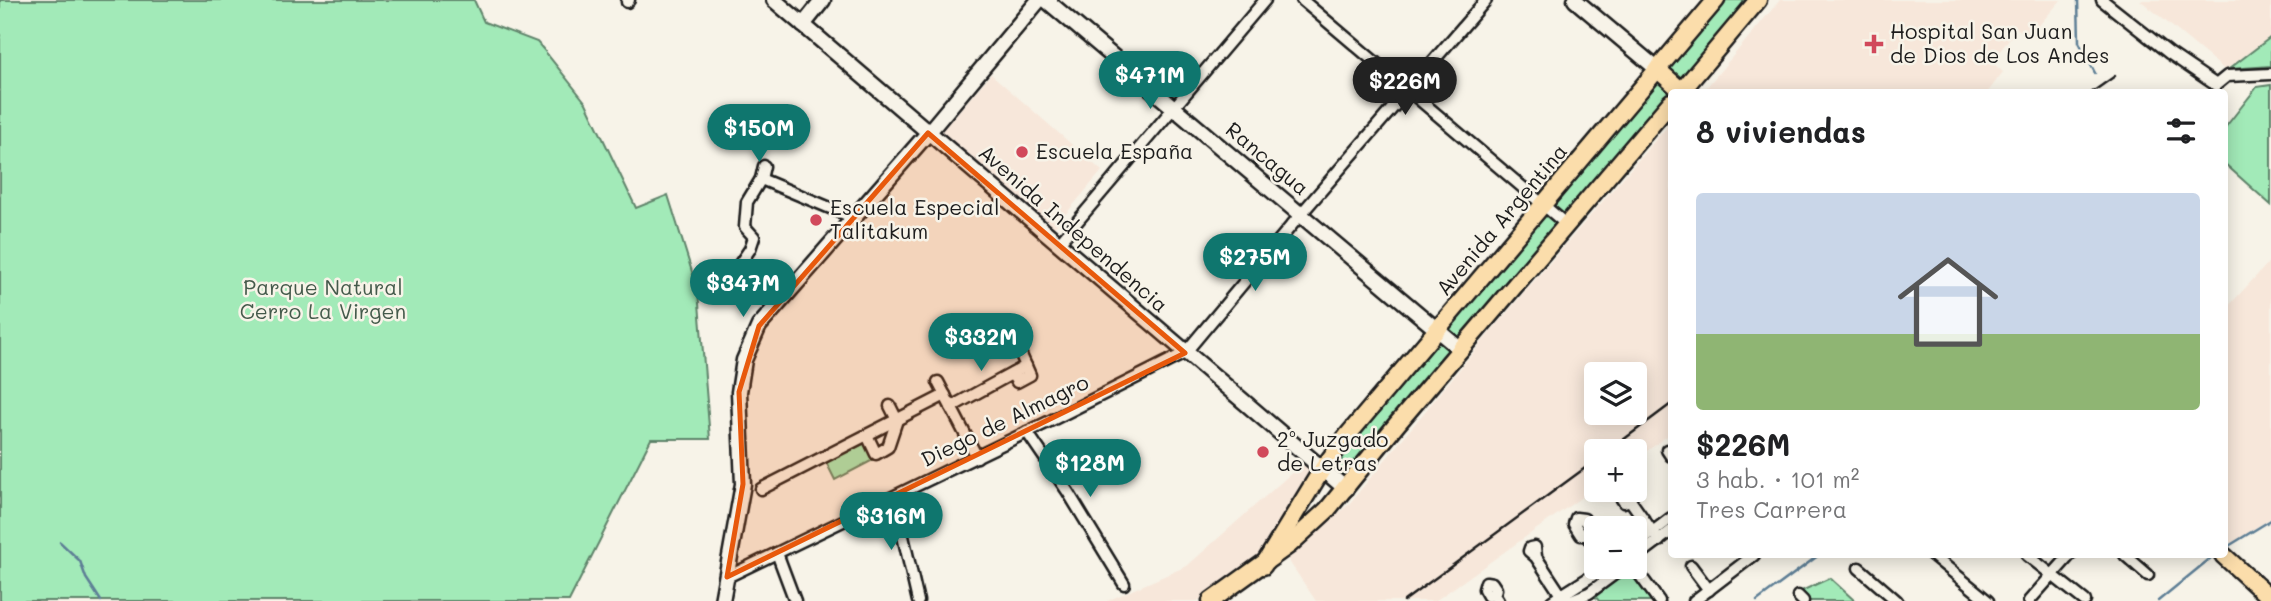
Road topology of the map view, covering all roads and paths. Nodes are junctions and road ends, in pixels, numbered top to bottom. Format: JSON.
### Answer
{"nodes":[{"id":1,"x":774,"y":0,"type":"edge"},
{"id":2,"x":823,"y":0,"type":"edge"},
{"id":3,"x":1039,"y":0,"type":"edge"},
{"id":4,"x":1046,"y":0,"type":"edge"},
{"id":5,"x":1265,"y":0,"type":"edge"},
{"id":6,"x":1302,"y":0,"type":"edge"},
{"id":7,"x":1486,"y":0,"type":"edge"},
{"id":8,"x":1575,"y":0,"type":"edge"},
{"id":9,"x":1716,"y":0,"type":"edge"},
{"id":10,"x":1758,"y":0,"type":"edge"},
{"id":11,"x":2102,"y":0,"type":"edge"},
{"id":12,"x":803,"y":24,"type":"junction"},
{"id":13,"x":1657,"y":69,"type":"junction"},
{"id":14,"x":2271,"y":74,"type":"edge"},
{"id":15,"x":1674,"y":89,"type":"edge"},
{"id":16,"x":1684,"y":89,"type":"edge"},
{"id":17,"x":1408,"y":90,"type":"junction"},
{"id":18,"x":1173,"y":108,"type":"junction"},
{"id":19,"x":1668,"y":108,"type":"edge"},
{"id":20,"x":928,"y":133,"type":"junction"},
{"id":21,"x":764,"y":166,"type":"dead end"},
{"id":22,"x":761,"y":179,"type":"junction"},
{"id":23,"x":1542,"y":204,"type":"junction"},
{"id":24,"x":1301,"y":215,"type":"junction"},
{"id":25,"x":853,"y":218,"type":"junction"},
{"id":26,"x":1567,"y":225,"type":"junction"},
{"id":27,"x":1059,"y":243,"type":"junction"},
{"id":28,"x":738,"y":265,"type":"dead end"},
{"id":29,"x":1438,"y":330,"type":"junction"},
{"id":30,"x":1018,"y":348,"type":"dead end"},
{"id":31,"x":1461,"y":350,"type":"junction"},
{"id":32,"x":1185,"y":353,"type":"junction"},
{"id":33,"x":938,"y":382,"type":"dead end"},
{"id":34,"x":945,"y":395,"type":"junction"},
{"id":35,"x":890,"y":406,"type":"dead end"},
{"id":36,"x":951,"y":407,"type":"junction"},
{"id":37,"x":897,"y":420,"type":"junction"},
{"id":38,"x":1027,"y":432,"type":"junction"},
{"id":39,"x":867,"y":435,"type":"junction"},
{"id":40,"x":977,"y":457,"type":"junction"},
{"id":41,"x":1323,"y":468,"type":"junction"},
{"id":42,"x":761,"y":489,"type":"dead end"},
{"id":43,"x":1346,"y":489,"type":"junction"},
{"id":44,"x":894,"y":497,"type":"junction"},
{"id":45,"x":1634,"y":502,"type":"edge"},
{"id":46,"x":1668,"y":522,"type":"edge"},
{"id":47,"x":1668,"y":532,"type":"edge"},
{"id":48,"x":1656,"y":536,"type":"junction"},
{"id":49,"x":1647,"y":540,"type":"edge"},
{"id":50,"x":1647,"y":545,"type":"edge"},
{"id":51,"x":777,"y":554,"type":"junction"},
{"id":52,"x":1536,"y":557,"type":"dead end"},
{"id":53,"x":1748,"y":558,"type":"edge"},
{"id":54,"x":1936,"y":558,"type":"edge"},
{"id":55,"x":2031,"y":558,"type":"edge"},
{"id":56,"x":2067,"y":558,"type":"edge"},
{"id":57,"x":2128,"y":558,"type":"edge"},
{"id":58,"x":2227,"y":558,"type":"edge"},
{"id":59,"x":1263,"y":566,"type":"junction"},
{"id":60,"x":1691,"y":566,"type":"dead end"},
{"id":61,"x":1859,"y":568,"type":"dead end"},
{"id":62,"x":2245,"y":573,"type":"junction"},
{"id":63,"x":2053,"y":575,"type":"junction"},
{"id":64,"x":2148,"y":575,"type":"dead end"},
{"id":65,"x":727,"y":578,"type":"junction"},
{"id":66,"x":1591,"y":579,"type":"edge"},
{"id":67,"x":1611,"y":579,"type":"edge"},
{"id":68,"x":1642,"y":579,"type":"edge"},
{"id":69,"x":1124,"y":584,"type":"dead end"},
{"id":70,"x":2271,"y":589,"type":"edge"},
{"id":71,"x":1709,"y":590,"type":"junction"},
{"id":72,"x":1592,"y":597,"type":"edge"},
{"id":73,"x":1566,"y":599,"type":"edge"},
{"id":74,"x":2271,"y":599,"type":"edge"},
{"id":75,"x":722,"y":601,"type":"edge"},
{"id":76,"x":795,"y":601,"type":"edge"},
{"id":77,"x":918,"y":601,"type":"edge"},
{"id":78,"x":1211,"y":601,"type":"edge"},
{"id":79,"x":1552,"y":601,"type":"edge"},
{"id":80,"x":1659,"y":601,"type":"edge"},
{"id":81,"x":1694,"y":601,"type":"edge"},
{"id":82,"x":1897,"y":601,"type":"edge"},
{"id":83,"x":1988,"y":601,"type":"edge"},
{"id":84,"x":2029,"y":601,"type":"edge"},
{"id":85,"x":2085,"y":601,"type":"edge"}],
"edges":[{"from":1,"to":12,"type":"main road","name":"Avenida Independencia"},
{"from":2,"to":12,"type":"main road"},
{"from":3,"to":20,"type":"main road"},
{"from":4,"to":18,"type":"main road","name":"Rancagua"},
{"from":5,"to":18,"type":"street"},
{"from":6,"to":17,"type":"street"},
{"from":7,"to":17,"type":"street"},
{"from":8,"to":13,"type":"main road"},
{"from":9,"to":13,"type":"main road","name":"Avenida Argentina"},
{"from":10,"to":16,"type":"main road"},
{"from":11,"to":14,"type":"street"},
{"from":12,"to":20,"type":"main road","name":"Avenida Independencia"},
{"from":13,"to":15,"type":"main road"},
{"from":13,"to":23,"type":"main road","name":"Avenida Argentina"},
{"from":17,"to":23,"type":"street"},
{"from":17,"to":24,"type":"street"},
{"from":18,"to":24,"type":"main road","name":"Rancagua"},
{"from":18,"to":27,"type":"street"},
{"from":19,"to":26,"type":"main road"},
{"from":20,"to":25,"type":"main road"},
{"from":20,"to":27,"type":"main road","name":"Avenida Independencia"},
{"from":21,"to":22,"type":"street"},
{"from":22,"to":25,"type":"street"},
{"from":22,"to":28,"type":"street"},
{"from":23,"to":26,"type":"street"},
{"from":23,"to":29,"type":"main road","name":"Avenida Argentina"},
{"from":24,"to":29,"type":"main road","name":"Rancagua"},
{"from":24,"to":32,"type":"street"},
{"from":25,"to":65,"type":"main road"},
{"from":26,"to":31,"type":"main road"},
{"from":27,"to":32,"type":"main road","name":"Avenida Independencia"},
{"from":29,"to":31,"type":"main road","name":"Rancagua"},
{"from":29,"to":41,"type":"main road","name":"Avenida Argentina"},
{"from":30,"to":36,"type":"street"},
{"from":31,"to":43,"type":"main road"},
{"from":32,"to":38,"type":"street","name":"Diego de Almagro"},
{"from":32,"to":41,"type":"main road","name":"Avenida Independencia"},
{"from":33,"to":34,"type":"street"},
{"from":34,"to":36,"type":"street"},
{"from":34,"to":37,"type":"street"},
{"from":35,"to":37,"type":"street"},
{"from":36,"to":40,"type":"street"},
{"from":37,"to":39,"type":"street"},
{"from":37,"to":39,"type":"street"},
{"from":38,"to":40,"type":"street","name":"Diego de Almagro"},
{"from":38,"to":69,"type":"street"},
{"from":39,"to":42,"type":"street"},
{"from":40,"to":44,"type":"street","name":"Diego de Almagro"},
{"from":41,"to":43,"type":"main road","name":"Avenida Independencia"},
{"from":41,"to":59,"type":"main road","name":"Avenida Argentina"},
{"from":43,"to":59,"type":"main road"},
{"from":44,"to":51,"type":"street","name":"Diego de Almagro"},
{"from":44,"to":77,"type":"street"},
{"from":45,"to":48,"type":"street"},
{"from":46,"to":48,"type":"street"},
{"from":47,"to":48,"type":"street"},
{"from":48,"to":49,"type":"street"},
{"from":48,"to":50,"type":"street"},
{"from":51,"to":65,"type":"street","name":"Diego de Almagro"},
{"from":51,"to":76,"type":"street"},
{"from":52,"to":73,"type":"street"},
{"from":53,"to":71,"type":"street"},
{"from":54,"to":83,"type":"street"},
{"from":55,"to":63,"type":"street"},
{"from":56,"to":63,"type":"street"},
{"from":57,"to":64,"type":"street"},
{"from":58,"to":62,"type":"main road"},
{"from":59,"to":78,"type":"main road"},
{"from":60,"to":71,"type":"street"},
{"from":61,"to":82,"type":"street"},
{"from":62,"to":70,"type":"main road"},
{"from":62,"to":74,"type":"main road"},
{"from":63,"to":84,"type":"street"},
{"from":63,"to":85,"type":"street"},
{"from":65,"to":75,"type":"main road"},
{"from":66,"to":73,"type":"street"},
{"from":67,"to":72,"type":"street"},
{"from":68,"to":80,"type":"street"},
{"from":71,"to":81,"type":"street"},
{"from":72,"to":73,"type":"street"},
{"from":73,"to":79,"type":"street"}]}
